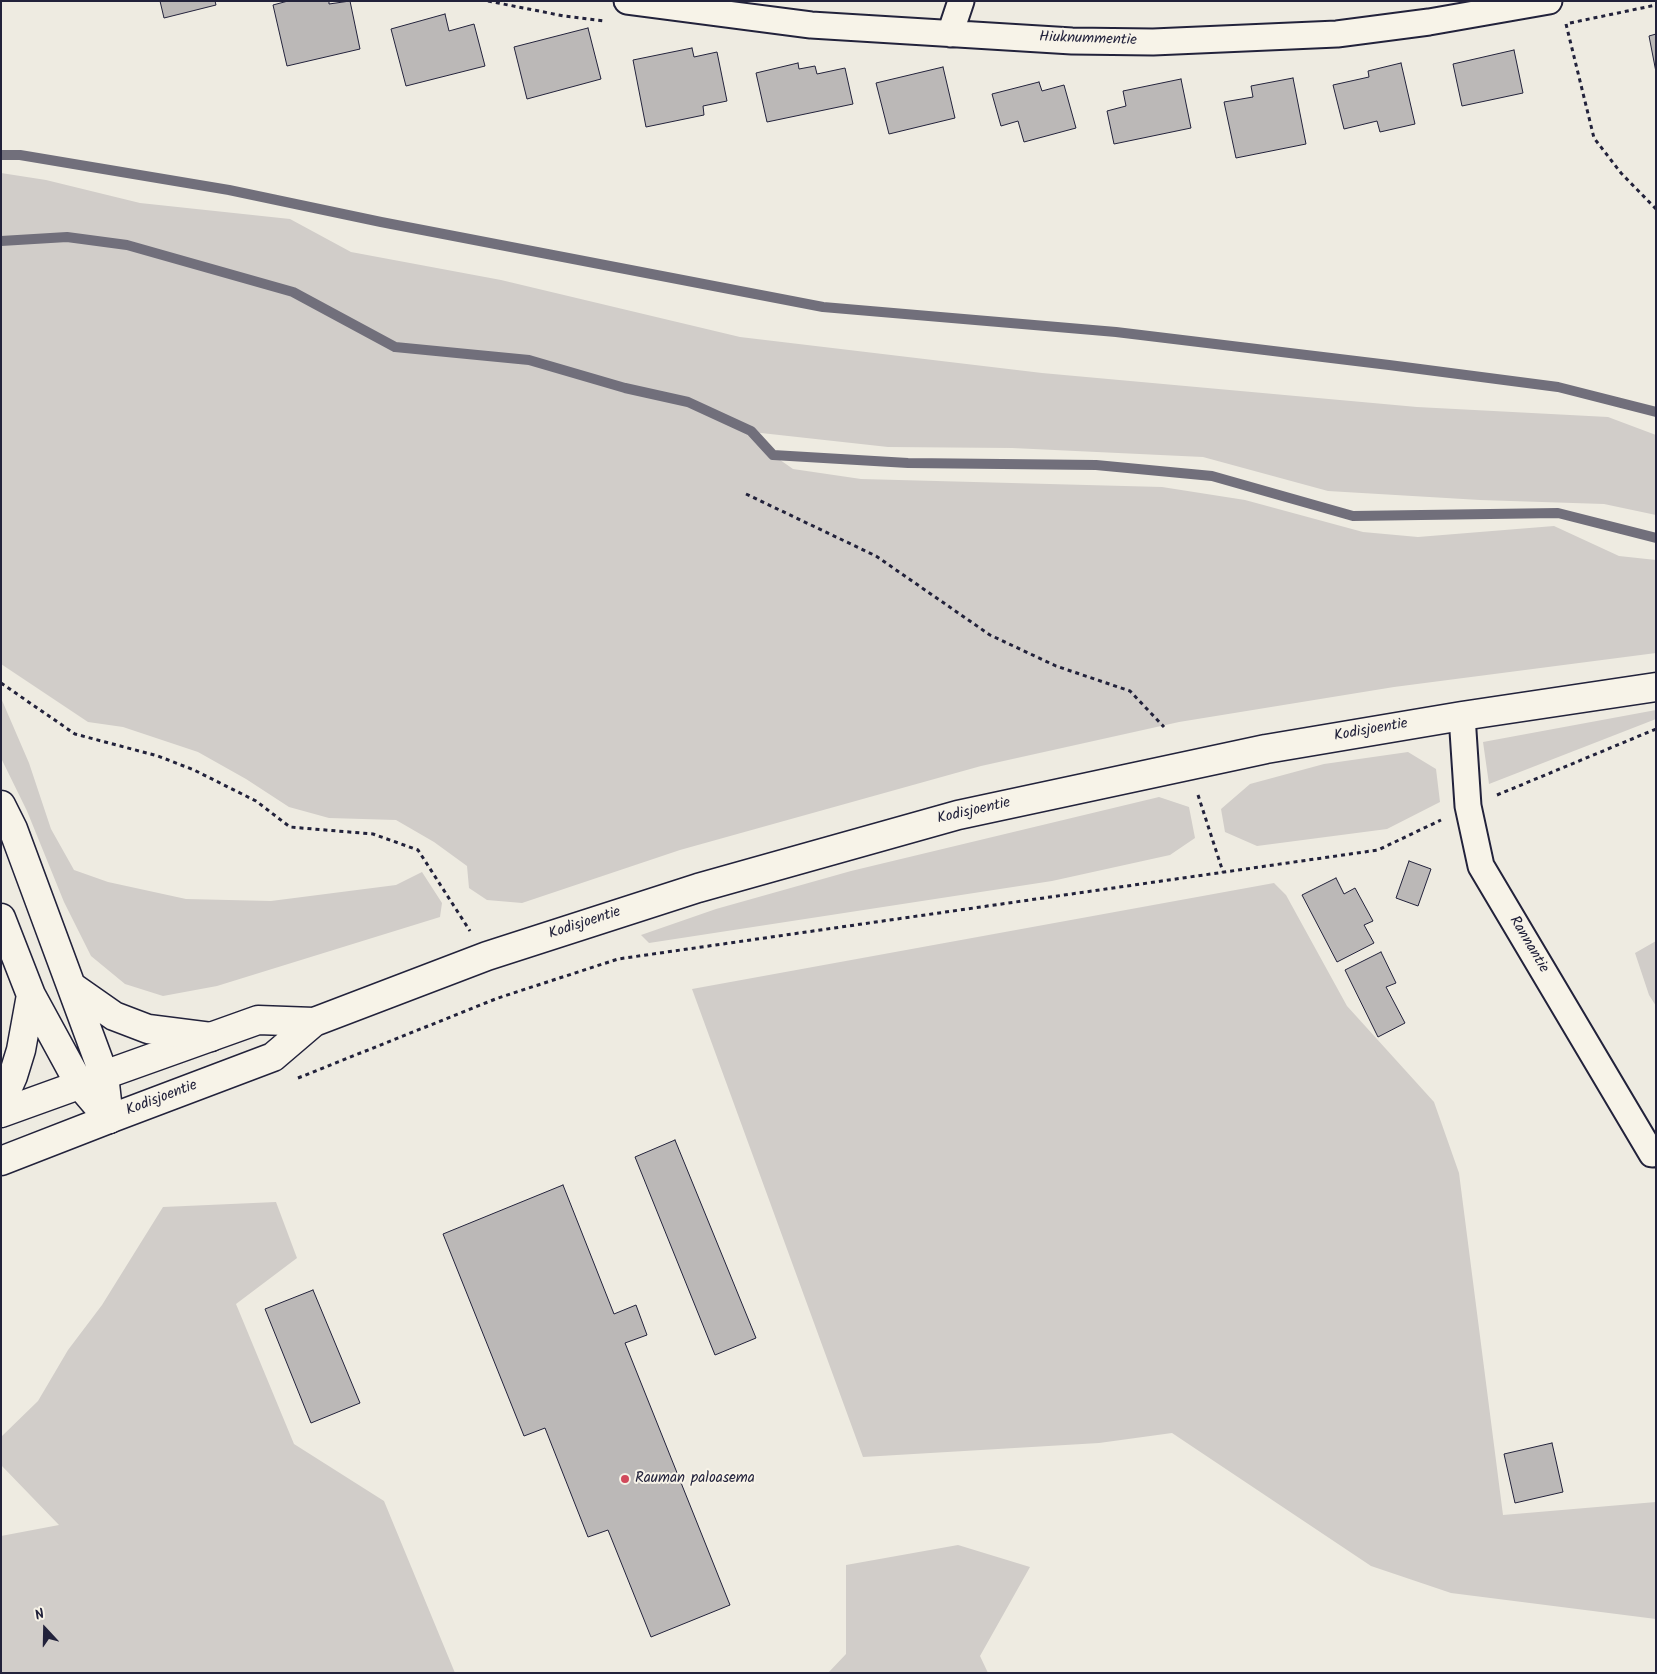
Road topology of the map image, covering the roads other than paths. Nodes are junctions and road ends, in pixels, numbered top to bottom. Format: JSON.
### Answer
{"nodes":[{"id":1,"x":627,"y":1,"type":"edge"},
{"id":2,"x":961,"y":1,"type":"edge"},
{"id":3,"x":1549,"y":1,"type":"edge"},
{"id":4,"x":950,"y":34,"type":"junction"},
{"id":5,"x":1656,"y":687,"type":"edge"},
{"id":6,"x":1462,"y":716,"type":"junction"},
{"id":7,"x":1,"y":805,"type":"edge"},
{"id":8,"x":1,"y":918,"type":"edge"},
{"id":9,"x":74,"y":988,"type":"junction"},
{"id":10,"x":31,"y":995,"type":"junction"},
{"id":11,"x":314,"y":1022,"type":"junction"},
{"id":12,"x":210,"y":1037,"type":"junction"},
{"id":13,"x":92,"y":1080,"type":"junction"},
{"id":14,"x":1,"y":1104,"type":"edge"},
{"id":15,"x":1,"y":1113,"type":"edge"},
{"id":16,"x":109,"y":1119,"type":"junction"},
{"id":17,"x":1652,"y":1154,"type":"dead end"},
{"id":18,"x":1,"y":1161,"type":"edge"}],
"edges":[{"from":1,"to":4,"type":"street","name":"Hiuknummentie"},
{"from":2,"to":4,"type":"street"},
{"from":3,"to":4,"type":"street","name":"Hiuknummentie"},
{"from":5,"to":6,"type":"main road","name":"Kodisjoentie"},
{"from":6,"to":11,"type":"main road","name":"Kodisjoentie"},
{"from":6,"to":17,"type":"street","name":"Rannantie"},
{"from":7,"to":9,"type":"main road"},
{"from":8,"to":10,"type":"main road"},
{"from":9,"to":12,"type":"main road"},
{"from":9,"to":13,"type":"main road"},
{"from":10,"to":13,"type":"main road"},
{"from":10,"to":14,"type":"main road"},
{"from":11,"to":12,"type":"main road","name":"Kodisjoentie"},
{"from":11,"to":16,"type":"main road","name":"Kodisjoentie"},
{"from":12,"to":13,"type":"main road","name":"Kodisjoentie"},
{"from":13,"to":15,"type":"main road","name":"Kodisjoentie"},
{"from":13,"to":16,"type":"main road"},
{"from":16,"to":18,"type":"main road","name":"Kodisjoentie"}]}
